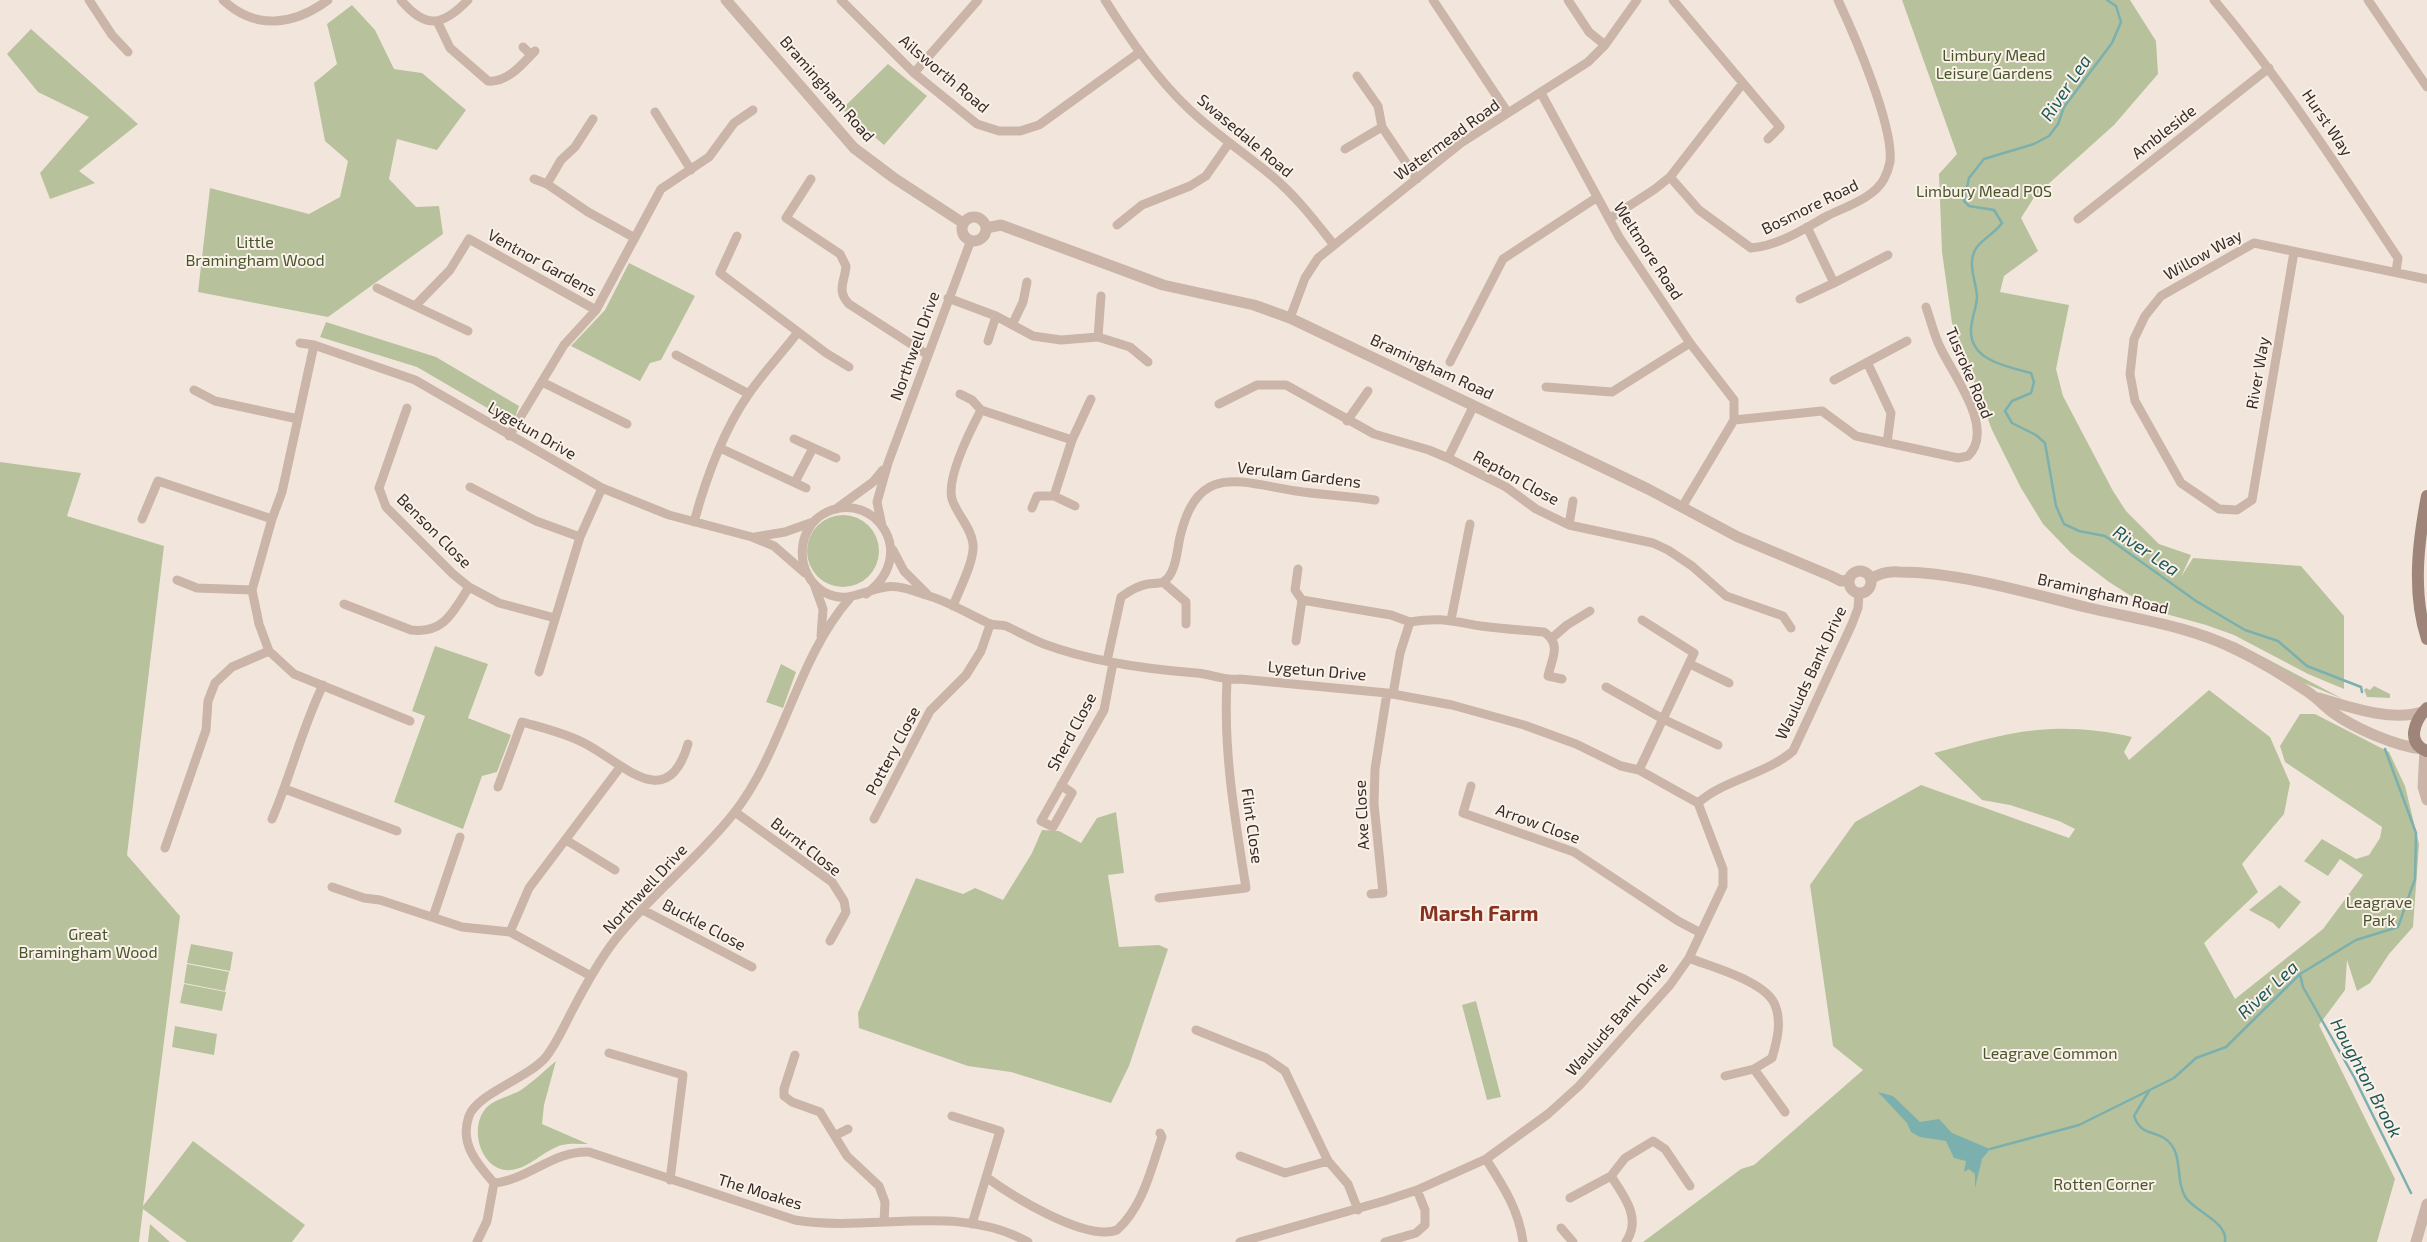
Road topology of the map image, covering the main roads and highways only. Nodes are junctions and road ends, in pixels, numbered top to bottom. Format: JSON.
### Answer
{"nodes":[{"id":1,"x":2427,"y":496,"type":"edge"},
{"id":2,"x":2418,"y":576,"type":"junction"},
{"id":3,"x":2427,"y":611,"type":"edge"},
{"id":4,"x":2427,"y":639,"type":"edge"},
{"id":5,"x":2425,"y":710,"type":"edge"},
{"id":6,"x":2424,"y":750,"type":"edge"}],
"edges":[{"from":1,"to":2,"type":"main road"},
{"from":2,"to":3,"type":"main road"},
{"from":2,"to":4,"type":"main road"},
{"from":5,"to":6,"type":"main road"}]}
